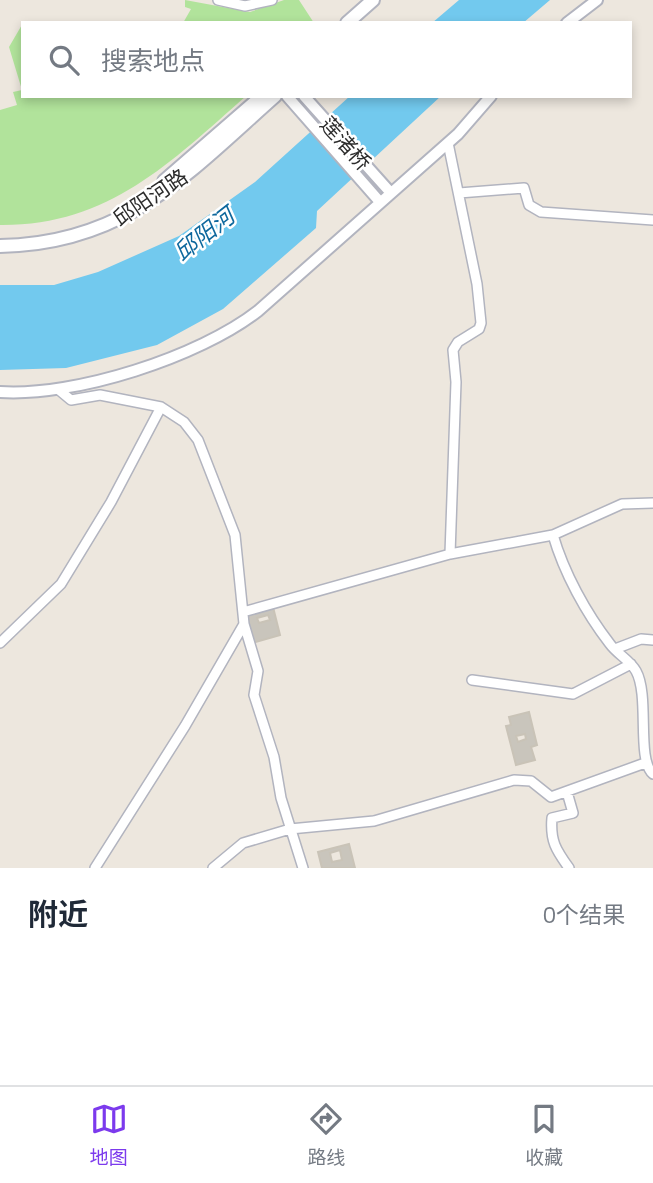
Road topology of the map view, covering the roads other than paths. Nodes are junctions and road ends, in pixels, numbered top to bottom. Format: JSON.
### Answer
{"nodes":[{"id":1,"x":218,"y":0,"type":"edge"},
{"id":2,"x":272,"y":0,"type":"edge"},
{"id":3,"x":373,"y":0,"type":"edge"},
{"id":4,"x":384,"y":0,"type":"edge"},
{"id":5,"x":597,"y":0,"type":"edge"},
{"id":6,"x":349,"y":21,"type":"edge"},
{"id":7,"x":361,"y":21,"type":"edge"},
{"id":8,"x":570,"y":21,"type":"edge"},
{"id":9,"x":260,"y":98,"type":"edge"},
{"id":10,"x":273,"y":98,"type":"edge"},
{"id":11,"x":289,"y":98,"type":"edge"},
{"id":12,"x":489,"y":98,"type":"edge"},
{"id":13,"x":308,"y":100,"type":"edge"},
{"id":14,"x":447,"y":143,"type":"junction"},
{"id":15,"x":390,"y":192,"type":"junction"},
{"id":16,"x":459,"y":193,"type":"junction"},
{"id":17,"x":380,"y":202,"type":"junction"},
{"id":18,"x":653,"y":220,"type":"edge"},
{"id":19,"x":0,"y":237,"type":"edge"},
{"id":20,"x":0,"y":246,"type":"edge"},
{"id":21,"x":59,"y":390,"type":"junction"},
{"id":22,"x":0,"y":392,"type":"edge"},
{"id":23,"x":161,"y":407,"type":"junction"},
{"id":24,"x":653,"y":503,"type":"edge"},
{"id":25,"x":553,"y":535,"type":"junction"},
{"id":26,"x":450,"y":554,"type":"junction"},
{"id":27,"x":243,"y":612,"type":"junction"},
{"id":28,"x":244,"y":624,"type":"junction"},
{"id":29,"x":653,"y":640,"type":"edge"},
{"id":30,"x":0,"y":643,"type":"edge"},
{"id":31,"x":615,"y":649,"type":"junction"},
{"id":32,"x":631,"y":664,"type":"junction"},
{"id":33,"x":472,"y":680,"type":"dead end"},
{"id":34,"x":645,"y":763,"type":"junction"},
{"id":35,"x":653,"y":774,"type":"edge"},
{"id":36,"x":567,"y":792,"type":"junction"},
{"id":37,"x":290,"y":829,"type":"junction"},
{"id":38,"x":95,"y":868,"type":"edge"},
{"id":39,"x":213,"y":868,"type":"edge"},
{"id":40,"x":303,"y":868,"type":"edge"},
{"id":41,"x":569,"y":868,"type":"edge"}],
"edges":[{"from":1,"to":2,"type":"street"},
{"from":3,"to":6,"type":"main road"},
{"from":4,"to":7,"type":"main road"},
{"from":5,"to":8,"type":"street"},
{"from":9,"to":19,"type":"main road","name":"邱阳河路"},
{"from":10,"to":20,"type":"main road","name":"邱阳河路"},
{"from":11,"to":17,"type":"street","name":"莲渚桥"},
{"from":12,"to":14,"type":"street"},
{"from":13,"to":15,"type":"street","name":"莲渚桥"},
{"from":14,"to":15,"type":"street"},
{"from":14,"to":16,"type":"street"},
{"from":15,"to":17,"type":"street"},
{"from":16,"to":18,"type":"street"},
{"from":16,"to":26,"type":"street"},
{"from":17,"to":21,"type":"street"},
{"from":21,"to":22,"type":"street"},
{"from":21,"to":23,"type":"street"},
{"from":23,"to":27,"type":"street"},
{"from":23,"to":30,"type":"street"},
{"from":24,"to":25,"type":"street"},
{"from":25,"to":26,"type":"street"},
{"from":25,"to":31,"type":"street"},
{"from":26,"to":27,"type":"street"},
{"from":27,"to":28,"type":"street"},
{"from":28,"to":37,"type":"street"},
{"from":28,"to":38,"type":"street"},
{"from":29,"to":31,"type":"street"},
{"from":31,"to":32,"type":"street"},
{"from":32,"to":33,"type":"street"},
{"from":32,"to":34,"type":"street"},
{"from":34,"to":35,"type":"street"},
{"from":34,"to":36,"type":"street"},
{"from":36,"to":37,"type":"street"},
{"from":36,"to":41,"type":"street"},
{"from":37,"to":39,"type":"street"},
{"from":37,"to":40,"type":"street"}]}
